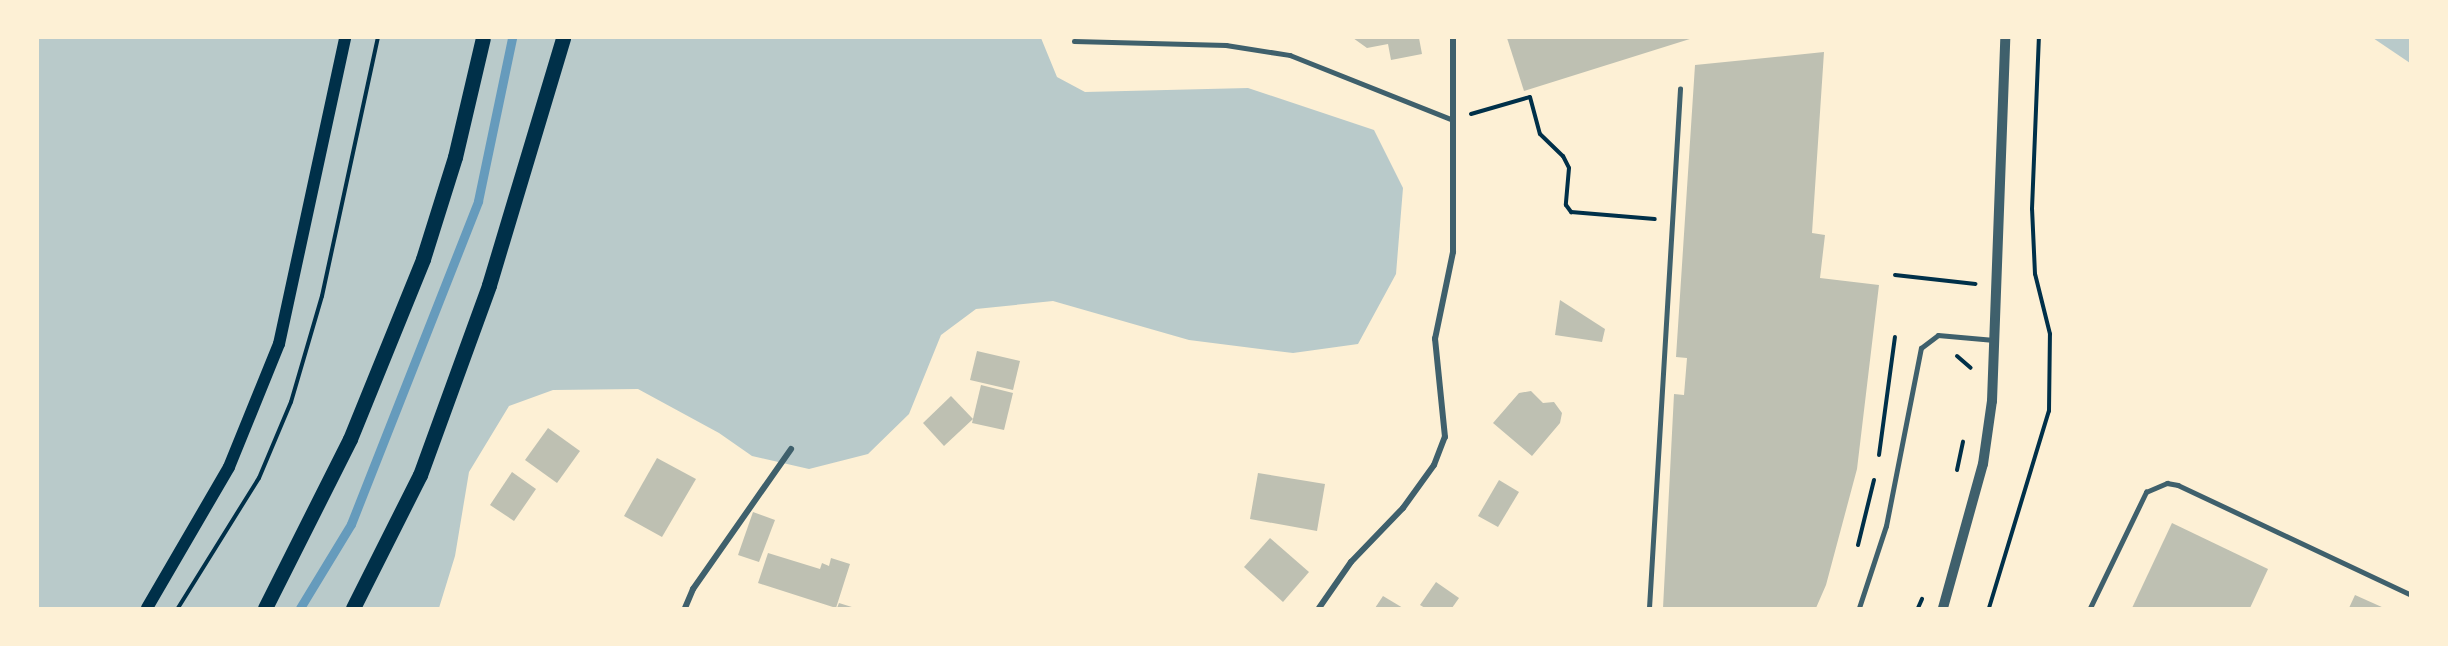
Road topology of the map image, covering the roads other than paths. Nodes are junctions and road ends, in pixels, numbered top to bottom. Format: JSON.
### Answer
{"nodes":[{"id":1,"x":345,"y":38,"type":"edge"},
{"id":2,"x":483,"y":38,"type":"edge"},
{"id":3,"x":563,"y":38,"type":"edge"},
{"id":4,"x":1453,"y":38,"type":"edge"},
{"id":5,"x":2005,"y":38,"type":"edge"},
{"id":6,"x":1074,"y":41,"type":"dead end"},
{"id":7,"x":1680,"y":89,"type":"dead end"},
{"id":8,"x":1454,"y":120,"type":"junction"},
{"id":9,"x":1995,"y":340,"type":"junction"},
{"id":10,"x":791,"y":449,"type":"dead end"},
{"id":11,"x":2410,"y":594,"type":"edge"},
{"id":12,"x":147,"y":609,"type":"edge"},
{"id":13,"x":266,"y":609,"type":"edge"},
{"id":14,"x":352,"y":609,"type":"edge"},
{"id":15,"x":685,"y":609,"type":"edge"},
{"id":16,"x":1319,"y":609,"type":"edge"},
{"id":17,"x":1649,"y":609,"type":"edge"},
{"id":18,"x":1859,"y":609,"type":"edge"},
{"id":19,"x":1943,"y":609,"type":"edge"},
{"id":20,"x":2090,"y":609,"type":"edge"}],
"edges":[{"from":1,"to":12,"type":"main road"},
{"from":2,"to":13,"type":"main road"},
{"from":3,"to":14,"type":"main road"},
{"from":4,"to":8,"type":"street"},
{"from":5,"to":9,"type":"street"},
{"from":6,"to":8,"type":"lane"},
{"from":7,"to":17,"type":"lane"},
{"from":8,"to":16,"type":"street"},
{"from":9,"to":18,"type":"lane"},
{"from":9,"to":19,"type":"street"},
{"from":10,"to":15,"type":"street"},
{"from":11,"to":20,"type":"lane"}]}
